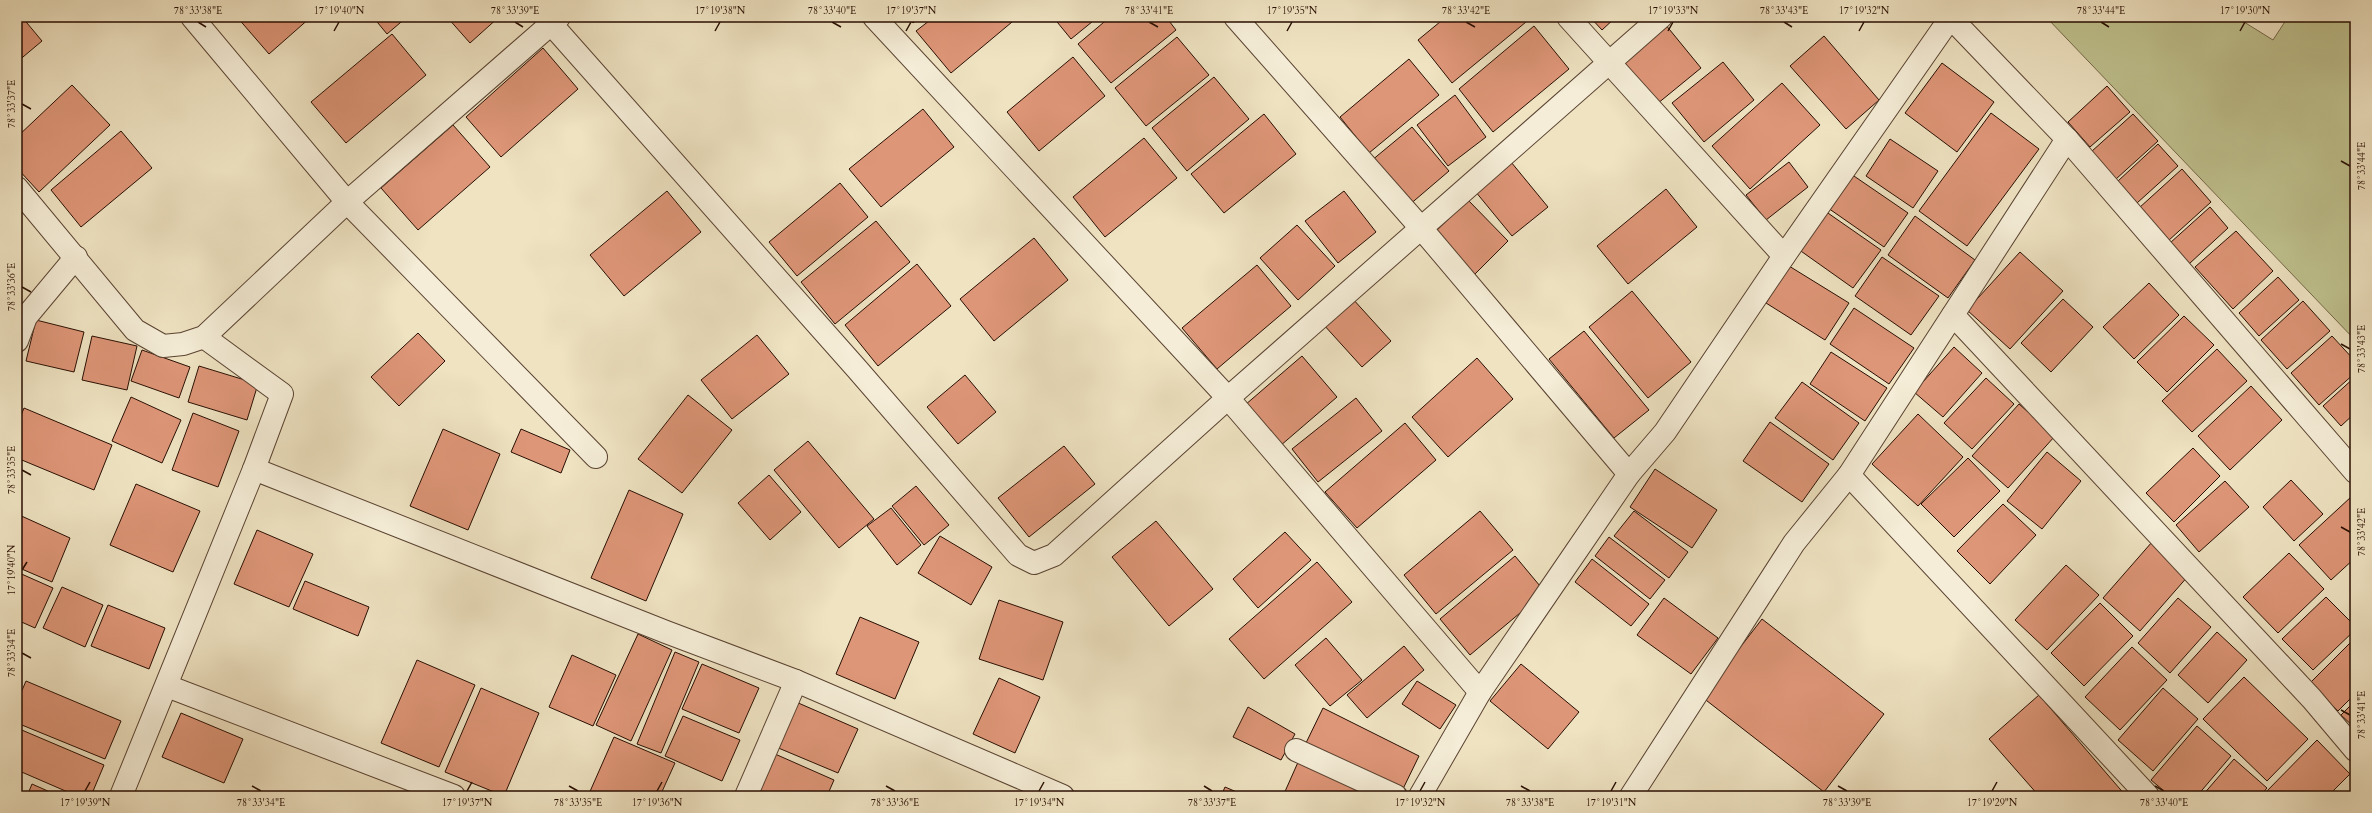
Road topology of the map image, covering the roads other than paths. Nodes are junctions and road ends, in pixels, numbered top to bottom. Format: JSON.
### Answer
{"nodes":[{"id":1,"x":192,"y":17,"type":"edge"},
{"id":2,"x":874,"y":17,"type":"edge"},
{"id":3,"x":1235,"y":17,"type":"edge"},
{"id":4,"x":1568,"y":17,"type":"edge"},
{"id":5,"x":1661,"y":17,"type":"edge"},
{"id":6,"x":1951,"y":17,"type":"edge"},
{"id":7,"x":552,"y":19,"type":"edge"},
{"id":8,"x":1608,"y":63,"type":"junction"},
{"id":9,"x":2067,"y":139,"type":"junction"},
{"id":10,"x":17,"y":188,"type":"edge"},
{"id":11,"x":347,"y":202,"type":"junction"},
{"id":12,"x":1421,"y":228,"type":"junction"},
{"id":13,"x":1784,"y":256,"type":"junction"},
{"id":14,"x":76,"y":257,"type":"junction"},
{"id":15,"x":1953,"y":315,"type":"junction"},
{"id":16,"x":204,"y":337,"type":"junction"},
{"id":17,"x":17,"y":341,"type":"edge"},
{"id":18,"x":1228,"y":398,"type":"junction"},
{"id":19,"x":596,"y":457,"type":"dead end"},
{"id":20,"x":254,"y":469,"type":"junction"},
{"id":21,"x":2355,"y":472,"type":"edge"},
{"id":22,"x":1629,"y":474,"type":"junction"},
{"id":23,"x":1849,"y":475,"type":"junction"},
{"id":24,"x":796,"y":681,"type":"junction"},
{"id":25,"x":167,"y":686,"type":"junction"},
{"id":26,"x":1480,"y":692,"type":"junction"},
{"id":27,"x":1296,"y":750,"type":"dead end"},
{"id":28,"x":2355,"y":750,"type":"edge"},
{"id":29,"x":1422,"y":795,"type":"edge"},
{"id":30,"x":121,"y":796,"type":"edge"},
{"id":31,"x":454,"y":796,"type":"edge"},
{"id":32,"x":746,"y":796,"type":"edge"},
{"id":33,"x":1063,"y":796,"type":"edge"},
{"id":34,"x":1396,"y":796,"type":"edge"},
{"id":35,"x":1631,"y":796,"type":"edge"},
{"id":36,"x":2148,"y":796,"type":"edge"}],
"edges":[{"from":1,"to":11,"type":"street"},
{"from":2,"to":18,"type":"street"},
{"from":3,"to":12,"type":"street"},
{"from":4,"to":8,"type":"street"},
{"from":5,"to":8,"type":"street"},
{"from":6,"to":9,"type":"street"},
{"from":6,"to":13,"type":"street"},
{"from":7,"to":11,"type":"street"},
{"from":7,"to":18,"type":"street"},
{"from":8,"to":12,"type":"street"},
{"from":8,"to":13,"type":"street"},
{"from":9,"to":15,"type":"street"},
{"from":9,"to":21,"type":"street"},
{"from":10,"to":14,"type":"street"},
{"from":11,"to":16,"type":"street"},
{"from":11,"to":19,"type":"street"},
{"from":12,"to":18,"type":"street"},
{"from":12,"to":22,"type":"street"},
{"from":13,"to":22,"type":"street"},
{"from":14,"to":16,"type":"street"},
{"from":14,"to":17,"type":"street"},
{"from":15,"to":23,"type":"street"},
{"from":15,"to":28,"type":"street"},
{"from":16,"to":20,"type":"street"},
{"from":18,"to":26,"type":"street"},
{"from":20,"to":24,"type":"street"},
{"from":20,"to":25,"type":"street"},
{"from":22,"to":26,"type":"street"},
{"from":23,"to":35,"type":"street"},
{"from":23,"to":36,"type":"street"},
{"from":24,"to":32,"type":"street"},
{"from":24,"to":33,"type":"street"},
{"from":25,"to":30,"type":"street"},
{"from":25,"to":31,"type":"street"},
{"from":26,"to":29,"type":"street"},
{"from":27,"to":34,"type":"street"}]}
